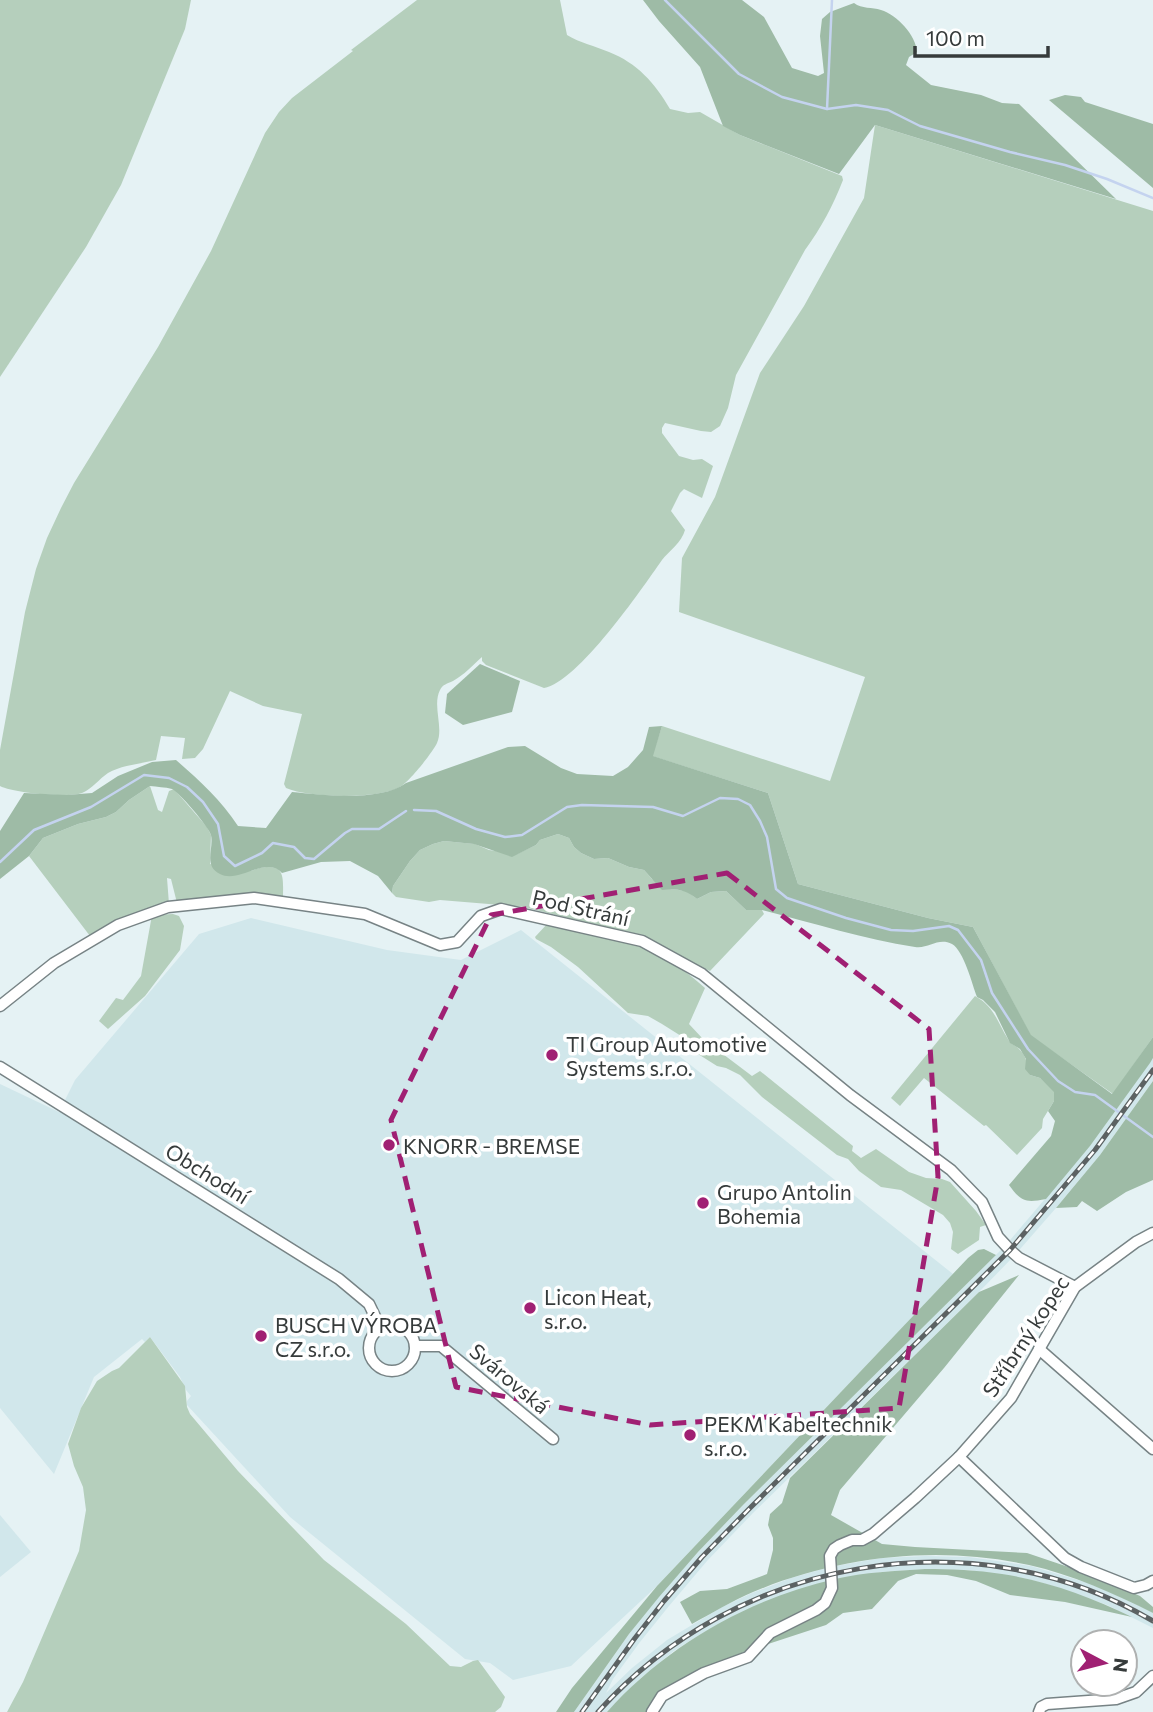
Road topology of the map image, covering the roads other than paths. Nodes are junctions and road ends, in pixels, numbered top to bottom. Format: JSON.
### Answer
{"nodes":[{"id":1,"x":0,"y":1006,"type":"edge"},
{"id":2,"x":0,"y":1067,"type":"edge"},
{"id":3,"x":1153,"y":1233,"type":"edge"},
{"id":4,"x":1075,"y":1287,"type":"junction"},
{"id":5,"x":380,"y":1327,"type":"junction"},
{"id":6,"x":415,"y":1346,"type":"junction"},
{"id":7,"x":1040,"y":1349,"type":"junction"},
{"id":8,"x":553,"y":1439,"type":"dead end"},
{"id":9,"x":1153,"y":1449,"type":"edge"},
{"id":10,"x":959,"y":1457,"type":"junction"},
{"id":11,"x":1153,"y":1581,"type":"edge"},
{"id":12,"x":1153,"y":1676,"type":"edge"},
{"id":13,"x":652,"y":1712,"type":"edge"},
{"id":14,"x":1039,"y":1712,"type":"edge"}],
"edges":[{"from":1,"to":4,"type":"street","name":"Pod Strání"},
{"from":2,"to":5,"type":"street","name":"Obchodní"},
{"from":3,"to":4,"type":"street","name":"Stříbrný kopec"},
{"from":4,"to":7,"type":"street","name":"Stříbrný kopec"},
{"from":5,"to":6,"type":"street"},
{"from":5,"to":6,"type":"street"},
{"from":6,"to":8,"type":"street","name":"Svárovská"},
{"from":7,"to":9,"type":"street"},
{"from":7,"to":10,"type":"street","name":"Stříbrný kopec"},
{"from":10,"to":11,"type":"street"},
{"from":10,"to":13,"type":"street","name":"Stříbrný kopec"},
{"from":12,"to":14,"type":"street"}]}
